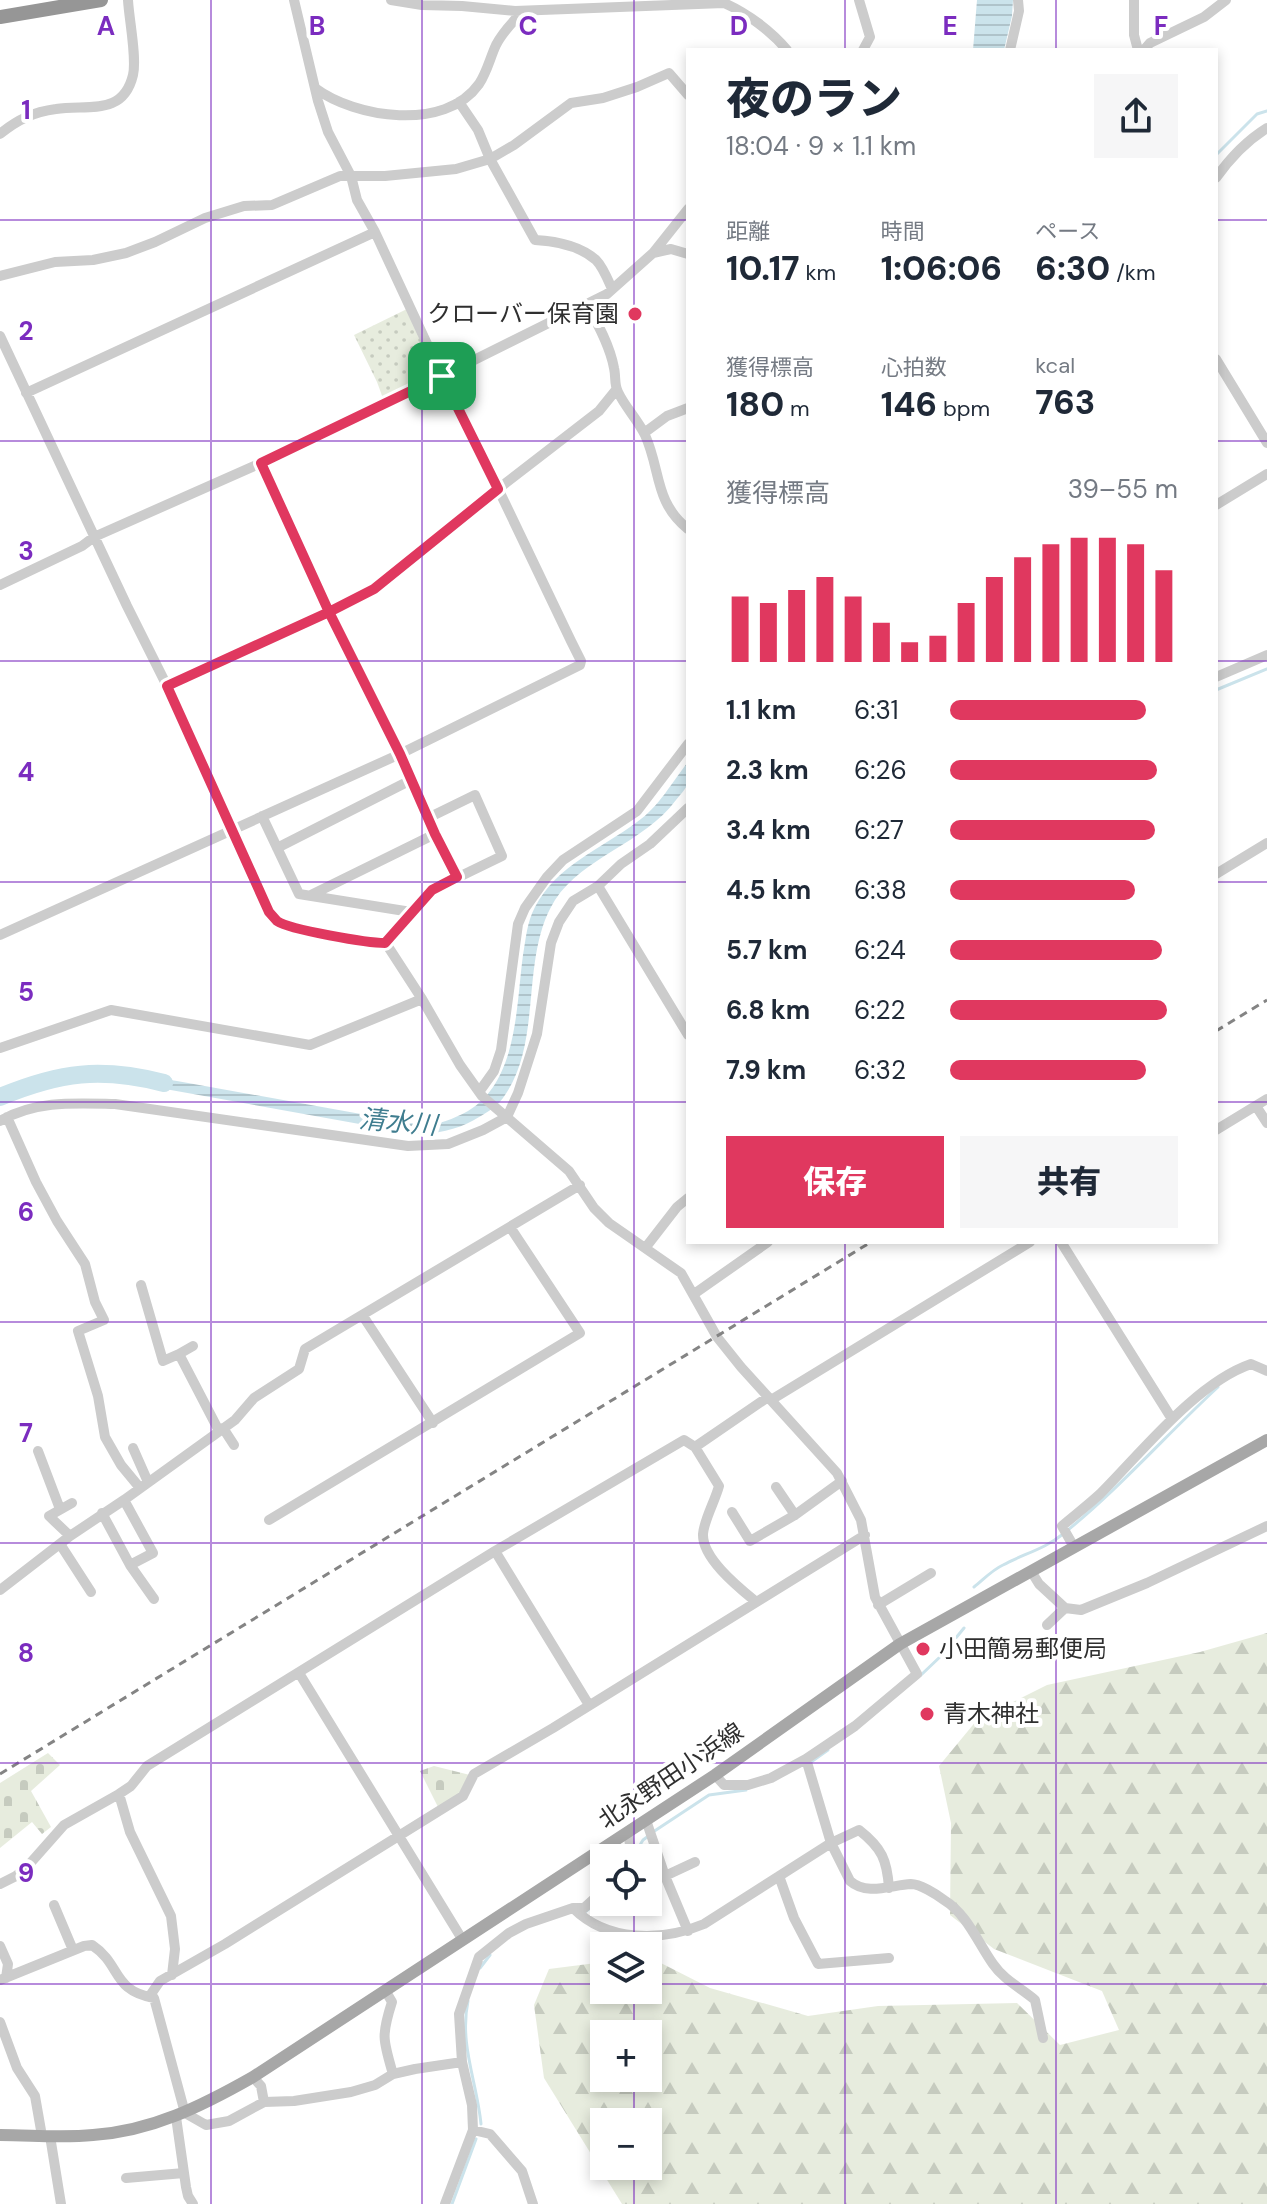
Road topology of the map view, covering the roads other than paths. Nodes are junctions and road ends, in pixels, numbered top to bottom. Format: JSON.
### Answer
{"nodes":[{"id":1,"x":101,"y":0,"type":"edge"},
{"id":2,"x":128,"y":0,"type":"edge"},
{"id":3,"x":294,"y":0,"type":"edge"},
{"id":4,"x":391,"y":0,"type":"edge"},
{"id":5,"x":859,"y":0,"type":"edge"},
{"id":6,"x":1018,"y":0,"type":"edge"},
{"id":7,"x":1134,"y":0,"type":"edge"},
{"id":8,"x":1226,"y":0,"type":"edge"},
{"id":9,"x":705,"y":2,"type":"edge"},
{"id":10,"x":523,"y":11,"type":"junction"},
{"id":11,"x":0,"y":17,"type":"edge"},
{"id":12,"x":785,"y":48,"type":"edge"},
{"id":13,"x":864,"y":48,"type":"edge"},
{"id":14,"x":1010,"y":48,"type":"edge"},
{"id":15,"x":1137,"y":48,"type":"edge"},
{"id":16,"x":1146,"y":48,"type":"edge"},
{"id":17,"x":315,"y":88,"type":"junction"},
{"id":18,"x":686,"y":93,"type":"edge"},
{"id":19,"x":459,"y":102,"type":"junction"},
{"id":20,"x":1267,"y":128,"type":"edge"},
{"id":21,"x":0,"y":134,"type":"edge"},
{"id":22,"x":490,"y":159,"type":"junction"},
{"id":23,"x":1218,"y":175,"type":"edge"},
{"id":24,"x":351,"y":176,"type":"junction"},
{"id":25,"x":686,"y":212,"type":"edge"},
{"id":26,"x":375,"y":232,"type":"junction"},
{"id":27,"x":653,"y":253,"type":"junction"},
{"id":28,"x":686,"y":253,"type":"edge"},
{"id":29,"x":0,"y":276,"type":"edge"},
{"id":30,"x":612,"y":289,"type":"junction"},
{"id":31,"x":587,"y":305,"type":"junction"},
{"id":32,"x":0,"y":336,"type":"edge"},
{"id":33,"x":1218,"y":362,"type":"edge"},
{"id":34,"x":442,"y":376,"type":"junction"},
{"id":35,"x":616,"y":390,"type":"junction"},
{"id":36,"x":26,"y":393,"type":"junction"},
{"id":37,"x":686,"y":409,"type":"edge"},
{"id":38,"x":644,"y":433,"type":"junction"},
{"id":39,"x":1266,"y":440,"type":"edge"},
{"id":40,"x":261,"y":463,"type":"junction"},
{"id":41,"x":1267,"y":474,"type":"edge"},
{"id":42,"x":498,"y":489,"type":"junction"},
{"id":43,"x":1218,"y":504,"type":"edge"},
{"id":44,"x":686,"y":528,"type":"edge"},
{"id":45,"x":94,"y":537,"type":"junction"},
{"id":46,"x":0,"y":585,"type":"edge"},
{"id":47,"x":329,"y":612,"type":"junction"},
{"id":48,"x":1267,"y":655,"type":"edge"},
{"id":49,"x":1218,"y":676,"type":"edge"},
{"id":50,"x":167,"y":686,"type":"junction"},
{"id":51,"x":686,"y":747,"type":"edge"},
{"id":52,"x":400,"y":754,"type":"junction"},
{"id":53,"x":411,"y":780,"type":"junction"},
{"id":54,"x":686,"y":810,"type":"edge"},
{"id":55,"x":262,"y":816,"type":"junction"},
{"id":56,"x":428,"y":818,"type":"junction"},
{"id":57,"x":232,"y":830,"type":"junction"},
{"id":58,"x":435,"y":834,"type":"junction"},
{"id":59,"x":1267,"y":843,"type":"edge"},
{"id":60,"x":277,"y":848,"type":"junction"},
{"id":61,"x":1218,"y":873,"type":"edge"},
{"id":62,"x":457,"y":877,"type":"junction"},
{"id":63,"x":598,"y":886,"type":"junction"},
{"id":64,"x":311,"y":895,"type":"junction"},
{"id":65,"x":411,"y":912,"type":"junction"},
{"id":66,"x":0,"y":935,"type":"edge"},
{"id":67,"x":385,"y":943,"type":"junction"},
{"id":68,"x":422,"y":999,"type":"junction"},
{"id":69,"x":686,"y":1032,"type":"edge"},
{"id":70,"x":0,"y":1048,"type":"edge"},
{"id":71,"x":480,"y":1094,"type":"junction"},
{"id":72,"x":1267,"y":1099,"type":"edge"},
{"id":73,"x":1256,"y":1106,"type":"junction"},
{"id":74,"x":504,"y":1115,"type":"junction"},
{"id":75,"x":4,"y":1119,"type":"edge"},
{"id":76,"x":1267,"y":1123,"type":"edge"},
{"id":77,"x":1218,"y":1129,"type":"edge"},
{"id":78,"x":580,"y":1185,"type":"junction"},
{"id":79,"x":686,"y":1200,"type":"edge"},
{"id":80,"x":510,"y":1227,"type":"junction"},
{"id":81,"x":765,"y":1244,"type":"edge"},
{"id":82,"x":1027,"y":1244,"type":"edge"},
{"id":83,"x":1062,"y":1244,"type":"edge"},
{"id":84,"x":646,"y":1247,"type":"junction"},
{"id":85,"x":141,"y":1285,"type":"dead end"},
{"id":86,"x":694,"y":1294,"type":"junction"},
{"id":87,"x":363,"y":1316,"type":"junction"},
{"id":88,"x":193,"y":1346,"type":"dead end"},
{"id":89,"x":179,"y":1354,"type":"junction"},
{"id":90,"x":1267,"y":1371,"type":"edge"},
{"id":91,"x":770,"y":1398,"type":"junction"},
{"id":92,"x":1172,"y":1419,"type":"junction"},
{"id":93,"x":433,"y":1423,"type":"junction"},
{"id":94,"x":221,"y":1430,"type":"junction"},
{"id":95,"x":1267,"y":1440,"type":"edge"},
{"id":96,"x":234,"y":1445,"type":"dead end"},
{"id":97,"x":695,"y":1447,"type":"junction"},
{"id":98,"x":133,"y":1448,"type":"dead end"},
{"id":99,"x":38,"y":1451,"type":"dead end"},
{"id":100,"x":842,"y":1481,"type":"junction"},
{"id":101,"x":144,"y":1485,"type":"junction"},
{"id":102,"x":776,"y":1487,"type":"dead end"},
{"id":103,"x":124,"y":1500,"type":"junction"},
{"id":104,"x":72,"y":1503,"type":"dead end"},
{"id":105,"x":60,"y":1509,"type":"junction"},
{"id":106,"x":732,"y":1512,"type":"dead end"},
{"id":107,"x":102,"y":1513,"type":"junction"},
{"id":108,"x":795,"y":1515,"type":"junction"},
{"id":109,"x":269,"y":1520,"type":"dead end"},
{"id":110,"x":1267,"y":1526,"type":"edge"},
{"id":111,"x":865,"y":1535,"type":"junction"},
{"id":112,"x":70,"y":1536,"type":"junction"},
{"id":113,"x":1072,"y":1542,"type":"junction"},
{"id":114,"x":60,"y":1544,"type":"junction"},
{"id":115,"x":495,"y":1551,"type":"junction"},
{"id":116,"x":130,"y":1565,"type":"junction"},
{"id":117,"x":1031,"y":1571,"type":"junction"},
{"id":118,"x":931,"y":1573,"type":"dead end"},
{"id":119,"x":0,"y":1590,"type":"edge"},
{"id":120,"x":91,"y":1592,"type":"dead end"},
{"id":121,"x":154,"y":1599,"type":"dead end"},
{"id":122,"x":755,"y":1601,"type":"junction"},
{"id":123,"x":878,"y":1605,"type":"junction"},
{"id":124,"x":1065,"y":1608,"type":"junction"},
{"id":125,"x":1047,"y":1625,"type":"dead end"},
{"id":126,"x":900,"y":1644,"type":"junction"},
{"id":127,"x":299,"y":1673,"type":"junction"},
{"id":128,"x":589,"y":1705,"type":"junction"},
{"id":129,"x":807,"y":1763,"type":"junction"},
{"id":130,"x":715,"y":1775,"type":"junction"},
{"id":131,"x":119,"y":1794,"type":"junction"},
{"id":132,"x":649,"y":1830,"type":"junction"},
{"id":133,"x":628,"y":1832,"type":"junction"},
{"id":134,"x":400,"y":1836,"type":"junction"},
{"id":135,"x":831,"y":1843,"type":"junction"},
{"id":136,"x":630,"y":1844,"type":"edge"},
{"id":137,"x":695,"y":1862,"type":"dead end"},
{"id":138,"x":665,"y":1876,"type":"junction"},
{"id":139,"x":779,"y":1876,"type":"junction"},
{"id":140,"x":0,"y":1884,"type":"edge"},
{"id":141,"x":889,"y":1888,"type":"junction"},
{"id":142,"x":590,"y":1903,"type":"edge"},
{"id":143,"x":54,"y":1905,"type":"dead end"},
{"id":144,"x":576,"y":1911,"type":"junction"},
{"id":145,"x":497,"y":1917,"type":"junction"},
{"id":146,"x":688,"y":1931,"type":"junction"},
{"id":147,"x":509,"y":1933,"type":"junction"},
{"id":148,"x":462,"y":1939,"type":"junction"},
{"id":149,"x":0,"y":1946,"type":"edge"},
{"id":150,"x":73,"y":1950,"type":"junction"},
{"id":151,"x":889,"y":1958,"type":"dead end"},
{"id":152,"x":172,"y":1975,"type":"junction"},
{"id":153,"x":3,"y":1979,"type":"edge"},
{"id":154,"x":385,"y":1990,"type":"junction"},
{"id":155,"x":149,"y":1997,"type":"junction"},
{"id":156,"x":0,"y":2022,"type":"edge"},
{"id":157,"x":1043,"y":2038,"type":"dead end"},
{"id":158,"x":462,"y":2062,"type":"junction"},
{"id":159,"x":393,"y":2074,"type":"junction"},
{"id":160,"x":253,"y":2077,"type":"junction"},
{"id":161,"x":264,"y":2102,"type":"junction"},
{"id":162,"x":180,"y":2115,"type":"junction"},
{"id":163,"x":473,"y":2130,"type":"junction"},
{"id":164,"x":0,"y":2135,"type":"edge"},
{"id":165,"x":46,"y":2136,"type":"junction"},
{"id":166,"x":184,"y":2173,"type":"junction"},
{"id":167,"x":126,"y":2178,"type":"dead end"},
{"id":168,"x":61,"y":2204,"type":"edge"},
{"id":169,"x":193,"y":2204,"type":"edge"},
{"id":170,"x":445,"y":2204,"type":"edge"},
{"id":171,"x":533,"y":2204,"type":"edge"}],
"edges":[{"from":1,"to":11,"type":"highway"},
{"from":2,"to":21,"type":"street"},
{"from":3,"to":17,"type":"street"},
{"from":4,"to":10,"type":"street"},
{"from":5,"to":13,"type":"street"},
{"from":6,"to":14,"type":"street"},
{"from":7,"to":15,"type":"street"},
{"from":8,"to":16,"type":"street"},
{"from":9,"to":10,"type":"street"},
{"from":9,"to":12,"type":"street"},
{"from":10,"to":19,"type":"street"},
{"from":17,"to":19,"type":"street"},
{"from":17,"to":24,"type":"street"},
{"from":18,"to":22,"type":"street"},
{"from":19,"to":22,"type":"street"},
{"from":20,"to":23,"type":"street"},
{"from":22,"to":24,"type":"street"},
{"from":22,"to":30,"type":"street"},
{"from":24,"to":26,"type":"street"},
{"from":24,"to":29,"type":"street"},
{"from":25,"to":27,"type":"street"},
{"from":26,"to":34,"type":"street"},
{"from":26,"to":36,"type":"street"},
{"from":27,"to":28,"type":"street"},
{"from":27,"to":30,"type":"street"},
{"from":30,"to":31,"type":"street"},
{"from":31,"to":34,"type":"street"},
{"from":31,"to":35,"type":"street"},
{"from":32,"to":36,"type":"street"},
{"from":33,"to":39,"type":"street"},
{"from":34,"to":40,"type":"street"},
{"from":34,"to":42,"type":"street"},
{"from":35,"to":38,"type":"street"},
{"from":35,"to":42,"type":"street"},
{"from":36,"to":45,"type":"street"},
{"from":37,"to":38,"type":"street"},
{"from":38,"to":44,"type":"street"},
{"from":40,"to":45,"type":"street"},
{"from":40,"to":47,"type":"street"},
{"from":41,"to":43,"type":"street"},
{"from":42,"to":47,"type":"street"},
{"from":42,"to":52,"type":"street"},
{"from":45,"to":46,"type":"street"},
{"from":45,"to":50,"type":"street"},
{"from":47,"to":50,"type":"street"},
{"from":47,"to":52,"type":"street"},
{"from":48,"to":49,"type":"street"},
{"from":50,"to":57,"type":"street"},
{"from":51,"to":71,"type":"street"},
{"from":52,"to":53,"type":"street"},
{"from":52,"to":55,"type":"street"},
{"from":53,"to":56,"type":"street"},
{"from":53,"to":60,"type":"street"},
{"from":54,"to":63,"type":"street"},
{"from":55,"to":57,"type":"street"},
{"from":55,"to":60,"type":"street"},
{"from":56,"to":58,"type":"street"},
{"from":56,"to":62,"type":"street"},
{"from":57,"to":66,"type":"street"},
{"from":57,"to":67,"type":"street"},
{"from":58,"to":62,"type":"street"},
{"from":58,"to":64,"type":"street"},
{"from":59,"to":61,"type":"street"},
{"from":60,"to":64,"type":"street"},
{"from":62,"to":65,"type":"street"},
{"from":63,"to":69,"type":"street"},
{"from":63,"to":74,"type":"street"},
{"from":64,"to":65,"type":"street"},
{"from":65,"to":67,"type":"street"},
{"from":67,"to":68,"type":"street"},
{"from":68,"to":70,"type":"street"},
{"from":68,"to":71,"type":"street"},
{"from":71,"to":74,"type":"street"},
{"from":72,"to":73,"type":"street"},
{"from":73,"to":76,"type":"street"},
{"from":73,"to":77,"type":"street"},
{"from":74,"to":75,"type":"street"},
{"from":74,"to":78,"type":"street"},
{"from":75,"to":101,"type":"street"},
{"from":78,"to":80,"type":"street"},
{"from":78,"to":84,"type":"street"},
{"from":79,"to":84,"type":"street"},
{"from":80,"to":87,"type":"street"},
{"from":80,"to":93,"type":"street"},
{"from":81,"to":86,"type":"street"},
{"from":82,"to":91,"type":"street"},
{"from":83,"to":92,"type":"street"},
{"from":84,"to":86,"type":"street"},
{"from":85,"to":89,"type":"street"},
{"from":86,"to":91,"type":"street"},
{"from":87,"to":93,"type":"street"},
{"from":87,"to":94,"type":"street"},
{"from":88,"to":89,"type":"street"},
{"from":89,"to":94,"type":"street"},
{"from":90,"to":92,"type":"street"},
{"from":91,"to":97,"type":"street"},
{"from":91,"to":100,"type":"street"},
{"from":92,"to":113,"type":"street"},
{"from":93,"to":109,"type":"street"},
{"from":94,"to":96,"type":"street"},
{"from":94,"to":101,"type":"street"},
{"from":95,"to":113,"type":"main road","name":"北永野田小浜線"},
{"from":97,"to":115,"type":"street"},
{"from":97,"to":122,"type":"street"},
{"from":98,"to":101,"type":"street"},
{"from":99,"to":105,"type":"street"},
{"from":100,"to":108,"type":"street"},
{"from":100,"to":111,"type":"street"},
{"from":101,"to":103,"type":"street"},
{"from":102,"to":108,"type":"street"},
{"from":103,"to":107,"type":"street"},
{"from":103,"to":116,"type":"street"},
{"from":104,"to":105,"type":"street"},
{"from":105,"to":112,"type":"street"},
{"from":106,"to":108,"type":"street"},
{"from":107,"to":112,"type":"street"},
{"from":107,"to":116,"type":"street"},
{"from":110,"to":124,"type":"street"},
{"from":111,"to":122,"type":"street"},
{"from":111,"to":123,"type":"street"},
{"from":112,"to":114,"type":"street"},
{"from":113,"to":117,"type":"main road","name":"北永野田小浜線"},
{"from":114,"to":119,"type":"street"},
{"from":114,"to":120,"type":"street"},
{"from":115,"to":127,"type":"street"},
{"from":115,"to":128,"type":"street"},
{"from":116,"to":121,"type":"street"},
{"from":117,"to":124,"type":"street"},
{"from":117,"to":126,"type":"main road","name":"北永野田小浜線"},
{"from":118,"to":123,"type":"street"},
{"from":122,"to":128,"type":"street"},
{"from":123,"to":126,"type":"street"},
{"from":124,"to":125,"type":"street"},
{"from":126,"to":129,"type":"street"},
{"from":126,"to":130,"type":"main road","name":"北永野田小浜線"},
{"from":127,"to":131,"type":"street"},
{"from":127,"to":134,"type":"street"},
{"from":128,"to":134,"type":"street"},
{"from":129,"to":130,"type":"street"},
{"from":129,"to":135,"type":"street"},
{"from":130,"to":132,"type":"main road","name":"北永野田小浜線"},
{"from":131,"to":140,"type":"street"},
{"from":131,"to":152,"type":"street"},
{"from":132,"to":133,"type":"main road","name":"北永野田小浜線"},
{"from":132,"to":138,"type":"street"},
{"from":133,"to":136,"type":"street"},
{"from":133,"to":145,"type":"main road","name":"北永野田小浜線"},
{"from":134,"to":148,"type":"street"},
{"from":134,"to":152,"type":"street"},
{"from":135,"to":139,"type":"street"},
{"from":135,"to":141,"type":"street"},
{"from":135,"to":141,"type":"street"},
{"from":137,"to":138,"type":"street"},
{"from":138,"to":146,"type":"street"},
{"from":139,"to":146,"type":"street"},
{"from":139,"to":151,"type":"street"},
{"from":141,"to":157,"type":"street"},
{"from":142,"to":144,"type":"street"},
{"from":143,"to":150,"type":"street"},
{"from":144,"to":146,"type":"street"},
{"from":144,"to":147,"type":"street"},
{"from":145,"to":147,"type":"street"},
{"from":145,"to":148,"type":"main road","name":"北永野田小浜線"},
{"from":147,"to":158,"type":"street"},
{"from":148,"to":154,"type":"main road","name":"北永野田小浜線"},
{"from":149,"to":153,"type":"street"},
{"from":150,"to":153,"type":"street"},
{"from":150,"to":155,"type":"street"},
{"from":152,"to":155,"type":"street"},
{"from":154,"to":159,"type":"street"},
{"from":154,"to":160,"type":"main road","name":"北永野田小浜線"},
{"from":155,"to":162,"type":"street"},
{"from":156,"to":165,"type":"street"},
{"from":158,"to":159,"type":"street"},
{"from":158,"to":163,"type":"street"},
{"from":159,"to":161,"type":"street"},
{"from":160,"to":161,"type":"street"},
{"from":160,"to":162,"type":"main road","name":"北永野田小浜線"},
{"from":161,"to":162,"type":"street"},
{"from":162,"to":165,"type":"main road","name":"北永野田小浜線"},
{"from":162,"to":166,"type":"street"},
{"from":163,"to":170,"type":"street"},
{"from":163,"to":171,"type":"street"},
{"from":164,"to":165,"type":"main road","name":"北永野田小浜線"},
{"from":165,"to":168,"type":"street"},
{"from":166,"to":167,"type":"street"},
{"from":166,"to":169,"type":"street"}]}
